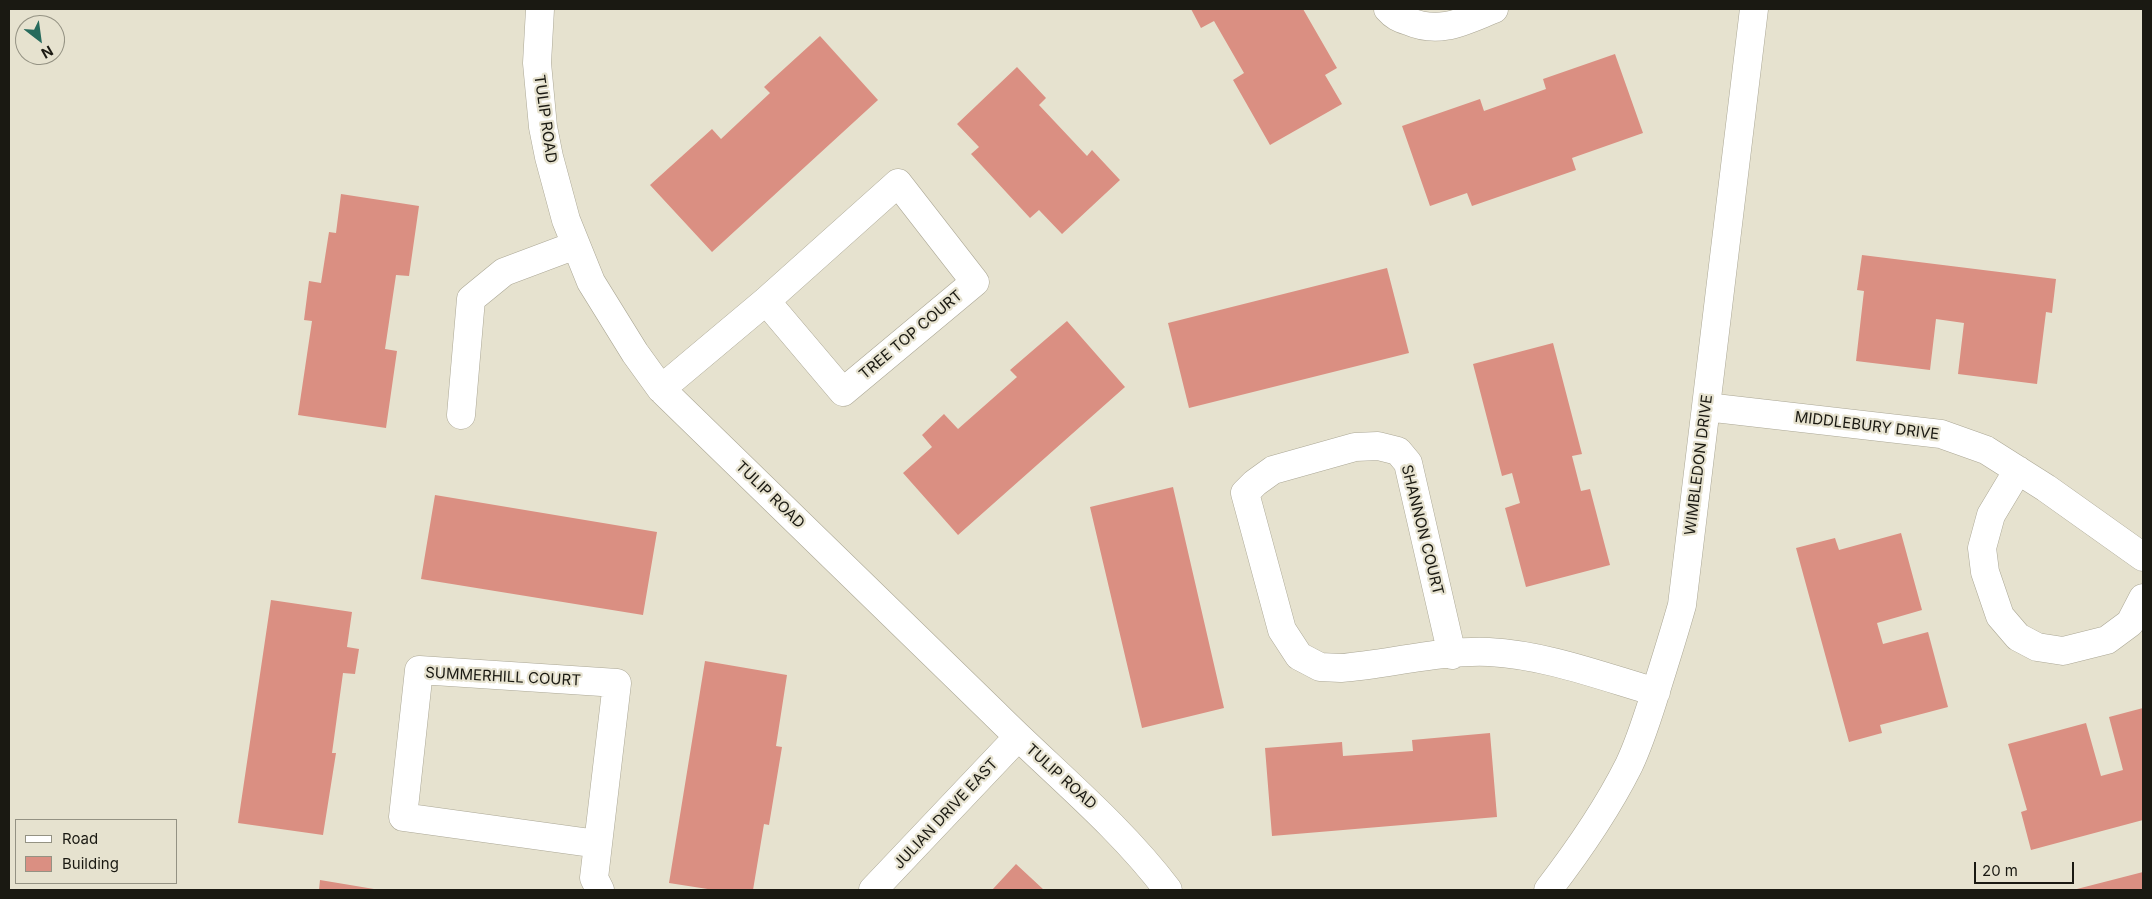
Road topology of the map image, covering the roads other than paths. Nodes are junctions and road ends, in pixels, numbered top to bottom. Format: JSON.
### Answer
{"nodes":[{"id":1,"x":540,"y":9,"type":"edge"},
{"id":2,"x":1388,"y":9,"type":"edge"},
{"id":3,"x":1494,"y":9,"type":"edge"},
{"id":4,"x":1754,"y":9,"type":"edge"},
{"id":5,"x":576,"y":245,"type":"junction"},
{"id":6,"x":766,"y":301,"type":"junction"},
{"id":7,"x":662,"y":389,"type":"junction"},
{"id":8,"x":1706,"y":407,"type":"junction"},
{"id":9,"x":462,"y":415,"type":"dead end"},
{"id":10,"x":2018,"y":470,"type":"junction"},
{"id":11,"x":2143,"y":558,"type":"edge"},
{"id":12,"x":2143,"y":598,"type":"edge"},
{"id":13,"x":1452,"y":655,"type":"junction"},
{"id":14,"x":1656,"y":692,"type":"junction"},
{"id":15,"x":1018,"y":737,"type":"junction"},
{"id":16,"x":598,"y":844,"type":"junction"},
{"id":17,"x":600,"y":890,"type":"edge"},
{"id":18,"x":873,"y":890,"type":"edge"},
{"id":19,"x":1168,"y":890,"type":"edge"},
{"id":20,"x":1548,"y":890,"type":"edge"}],
"edges":[{"from":1,"to":5,"type":"street","name":"TULIP ROAD"},
{"from":2,"to":3,"type":"street"},
{"from":4,"to":8,"type":"street","name":"WIMBLEDON DRIVE"},
{"from":5,"to":7,"type":"street","name":"TULIP ROAD"},
{"from":5,"to":9,"type":"street"},
{"from":6,"to":6,"type":"street","name":"TREE TOP COURT"},
{"from":6,"to":7,"type":"street","name":"TREE TOP COURT"},
{"from":7,"to":15,"type":"street","name":"TULIP ROAD"},
{"from":8,"to":10,"type":"street","name":"MIDDLEBURY DRIVE"},
{"from":8,"to":14,"type":"street","name":"WIMBLEDON DRIVE"},
{"from":10,"to":11,"type":"street","name":"MIDDLEBURY DRIVE"},
{"from":10,"to":12,"type":"street"},
{"from":13,"to":13,"type":"street","name":"SHANNON COURT"},
{"from":13,"to":14,"type":"street","name":"SHANNON COURT"},
{"from":14,"to":20,"type":"street","name":"WIMBLEDON DRIVE"},
{"from":15,"to":18,"type":"street","name":"JULIAN DRIVE EAST"},
{"from":15,"to":19,"type":"street","name":"TULIP ROAD"},
{"from":16,"to":16,"type":"street","name":"SUMMERHILL COURT"},
{"from":16,"to":17,"type":"street","name":"SUMMERHILL COURT"}]}
